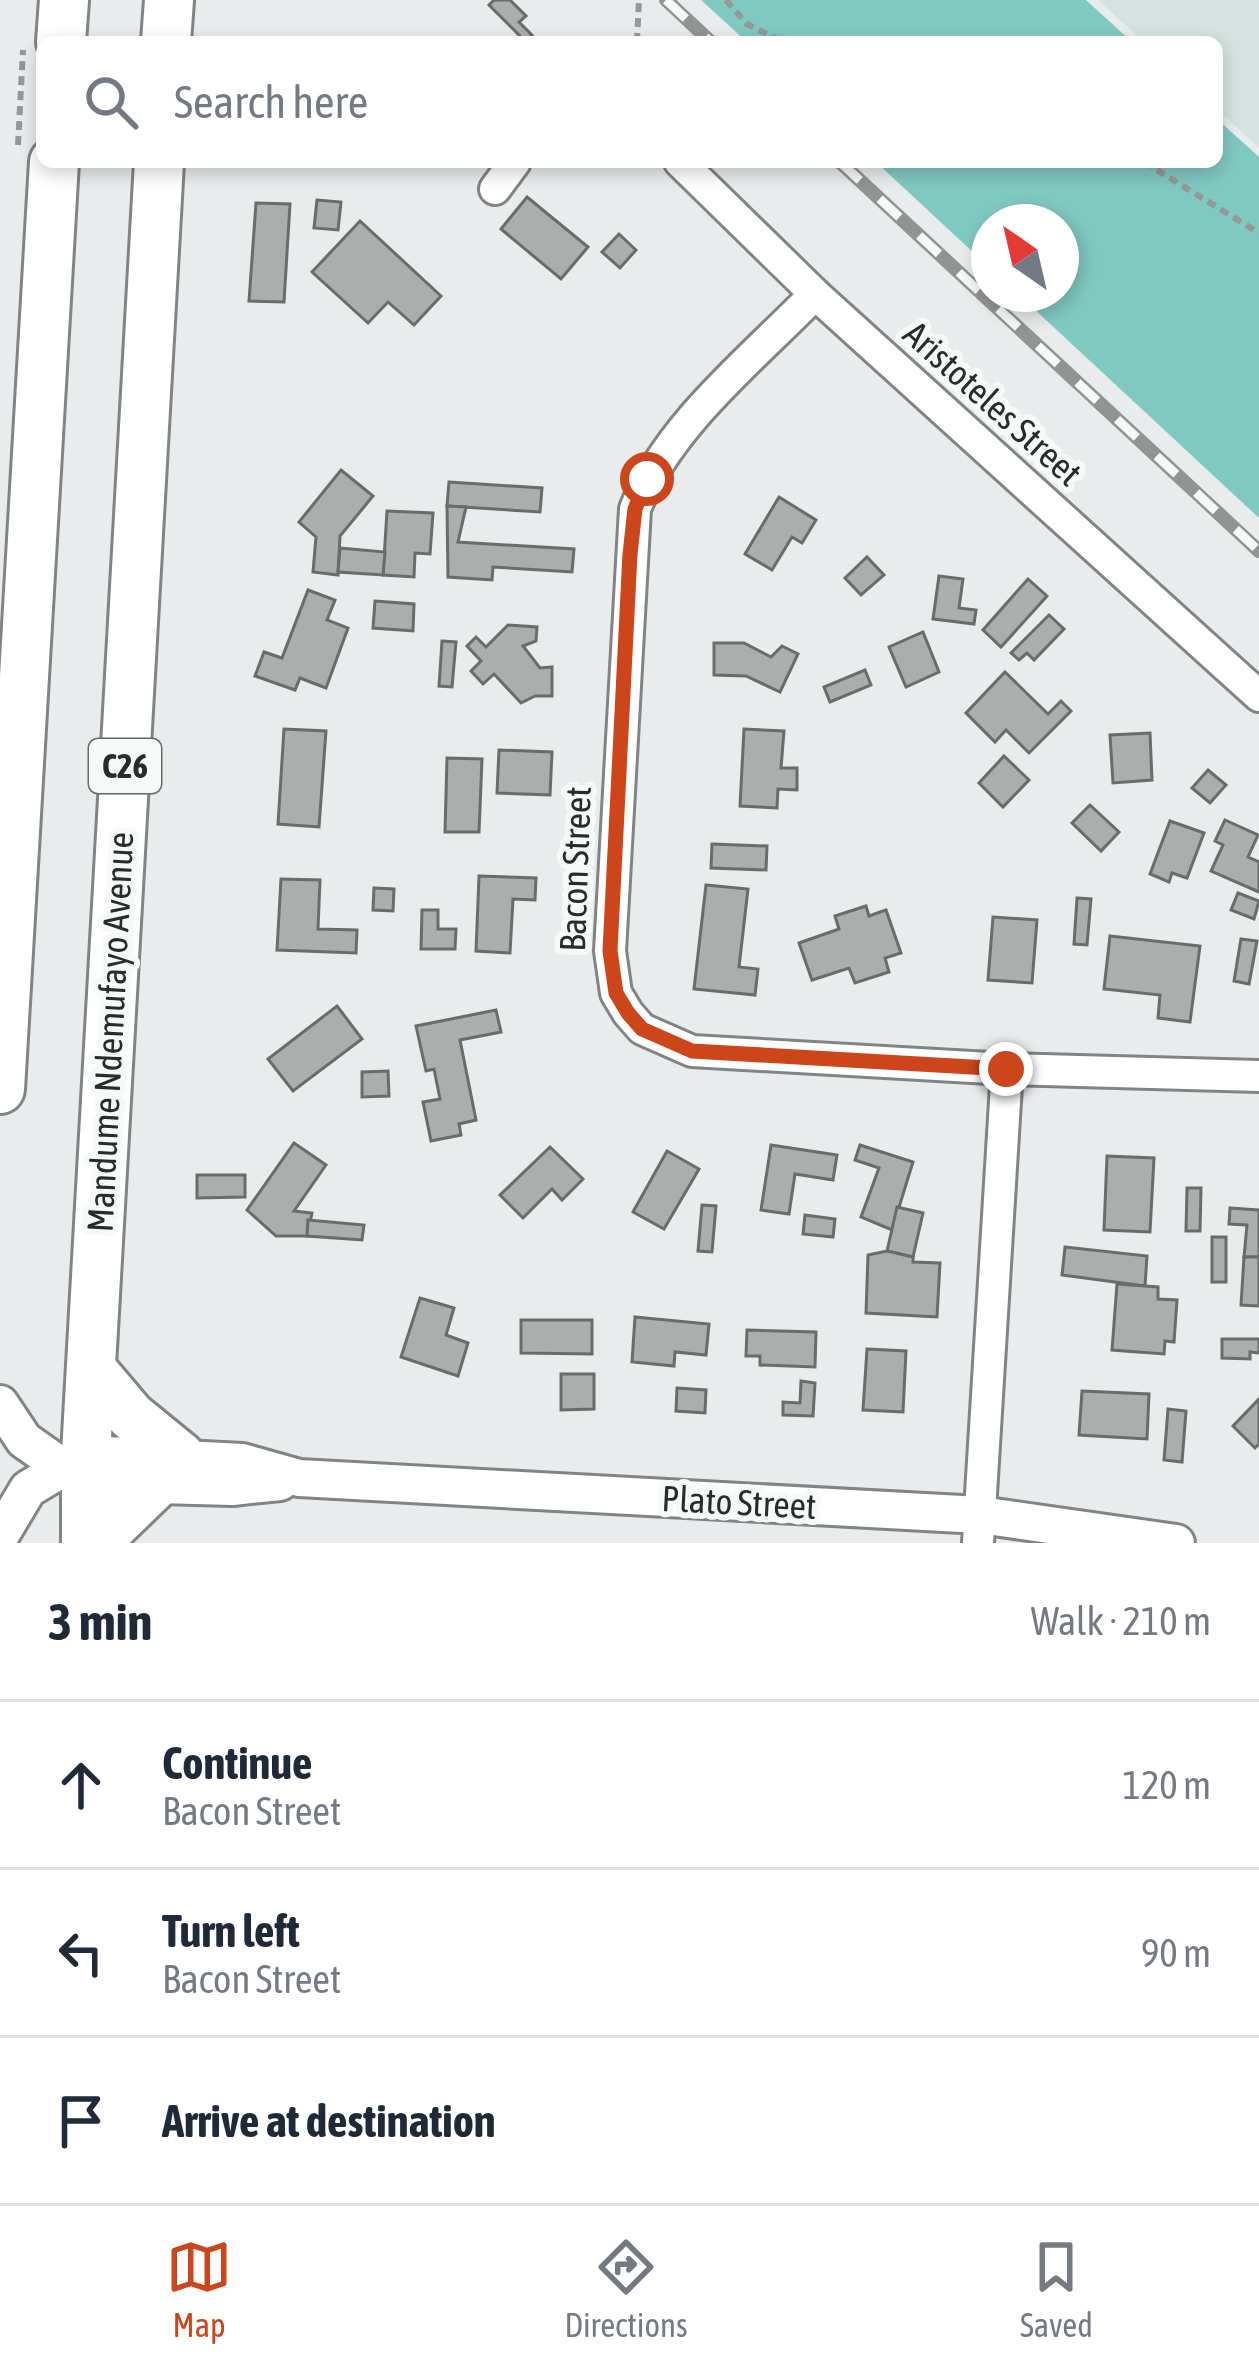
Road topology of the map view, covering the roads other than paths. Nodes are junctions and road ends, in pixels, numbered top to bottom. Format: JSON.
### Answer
{"nodes":[{"id":1,"x":64,"y":0,"type":"edge"},
{"id":2,"x":169,"y":0,"type":"edge"},
{"id":3,"x":61,"y":36,"type":"edge"},
{"id":4,"x":166,"y":36,"type":"edge"},
{"id":5,"x":54,"y":168,"type":"edge"},
{"id":6,"x":159,"y":168,"type":"edge"},
{"id":7,"x":511,"y":168,"type":"edge"},
{"id":8,"x":686,"y":168,"type":"edge"},
{"id":9,"x":495,"y":189,"type":"dead end"},
{"id":10,"x":815,"y":294,"type":"junction"},
{"id":11,"x":1259,"y":696,"type":"edge"},
{"id":12,"x":1006,"y":1069,"type":"junction"},
{"id":13,"x":1259,"y":1076,"type":"edge"},
{"id":14,"x":0,"y":1089,"type":"edge"},
{"id":15,"x":92,"y":1370,"type":"junction"},
{"id":16,"x":0,"y":1404,"type":"edge"},
{"id":17,"x":77,"y":1469,"type":"junction"},
{"id":18,"x":168,"y":1470,"type":"junction"},
{"id":19,"x":980,"y":1529,"type":"edge"},
{"id":20,"x":0,"y":1536,"type":"edge"},
{"id":21,"x":86,"y":1543,"type":"edge"},
{"id":22,"x":95,"y":1543,"type":"edge"},
{"id":23,"x":1177,"y":1543,"type":"edge"}],
"edges":[{"from":1,"to":3,"type":"main road"},
{"from":2,"to":4,"type":"main road"},
{"from":5,"to":14,"type":"main road"},
{"from":6,"to":15,"type":"main road","name":"Mandume Ndemufayo Avenue","number":"C26"},
{"from":7,"to":9,"type":"street"},
{"from":8,"to":10,"type":"street","name":"Aristoteles Street"},
{"from":10,"to":11,"type":"street","name":"Aristoteles Street"},
{"from":10,"to":12,"type":"street","name":"Bacon Street"},
{"from":12,"to":13,"type":"street","name":"Bacon Street"},
{"from":12,"to":19,"type":"street"},
{"from":15,"to":17,"type":"main road","name":"Mandume Ndemufayo Avenue","number":"C26"},
{"from":15,"to":18,"type":"main road"},
{"from":16,"to":17,"type":"street"},
{"from":17,"to":18,"type":"street","name":"Plato Street"},
{"from":17,"to":20,"type":"street"},
{"from":17,"to":21,"type":"main road","name":"Mandume Ndemufayo Avenue","number":"C26"},
{"from":18,"to":19,"type":"street","name":"Plato Street"},
{"from":18,"to":22,"type":"main road"},
{"from":19,"to":23,"type":"street","name":"Plato Street"}]}
